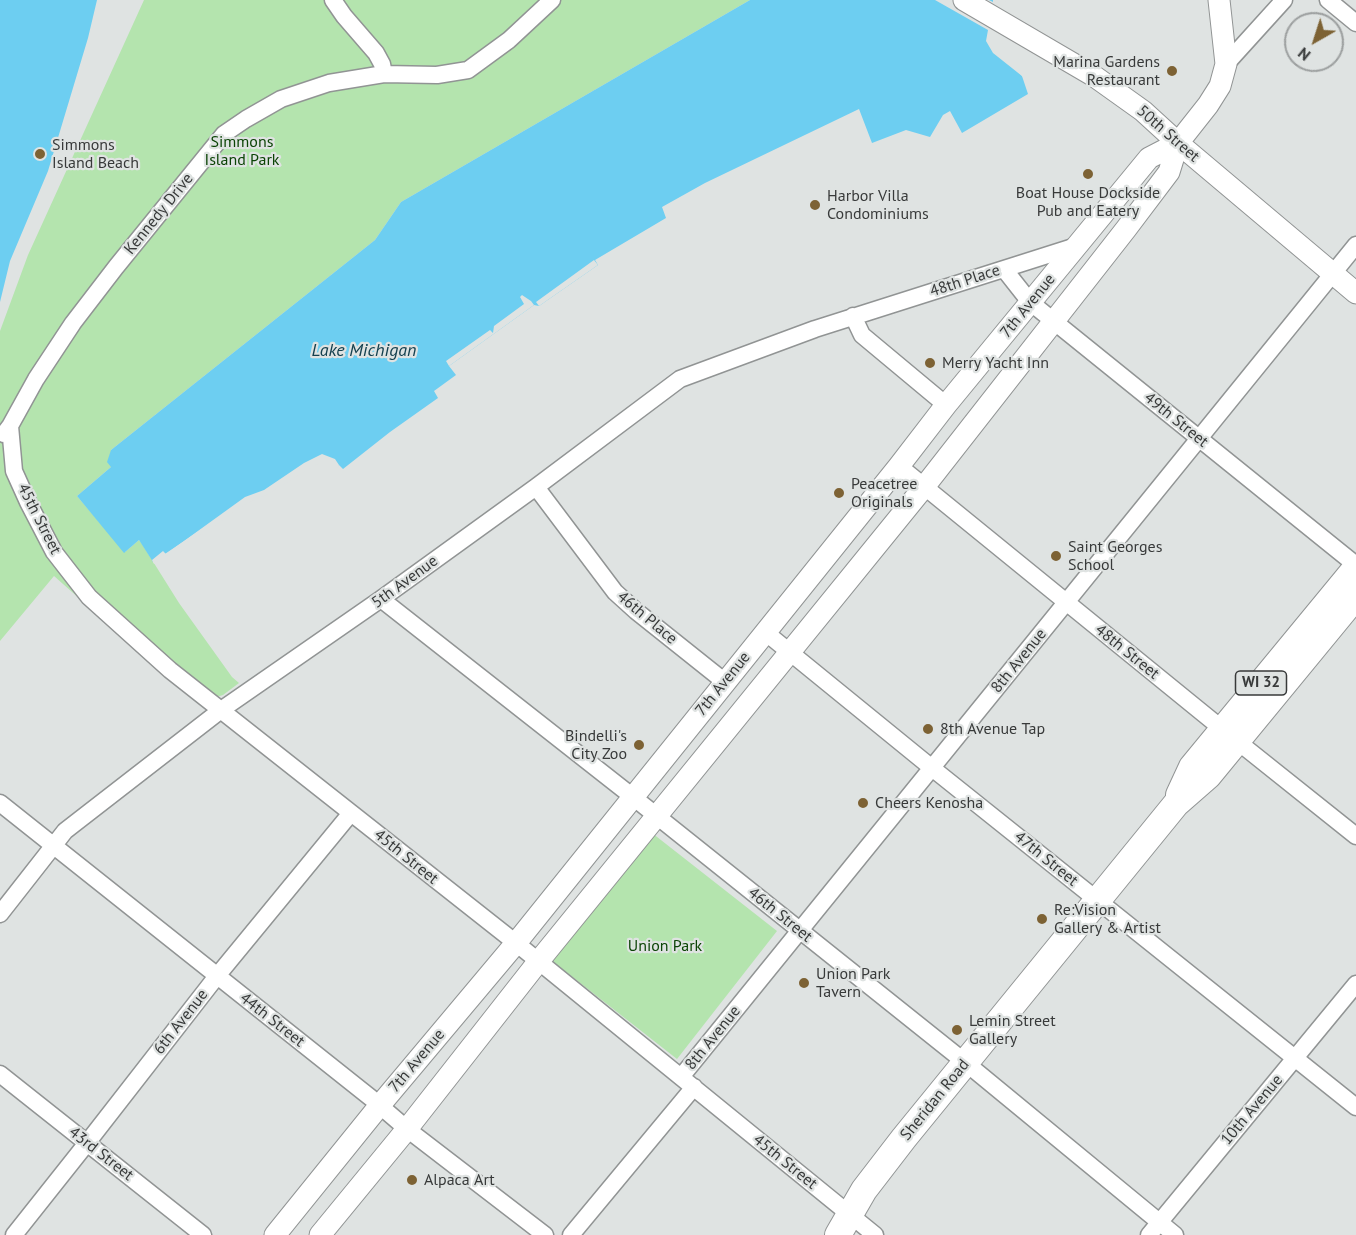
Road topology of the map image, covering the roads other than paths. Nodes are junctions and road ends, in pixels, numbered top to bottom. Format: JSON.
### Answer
{"nodes":[{"id":1,"x":333,"y":0,"type":"edge"},
{"id":2,"x":552,"y":0,"type":"edge"},
{"id":3,"x":964,"y":0,"type":"edge"},
{"id":4,"x":1219,"y":0,"type":"edge"},
{"id":5,"x":1284,"y":0,"type":"edge"},
{"id":6,"x":1328,"y":0,"type":"edge"},
{"id":7,"x":1356,"y":23,"type":"edge"},
{"id":8,"x":1226,"y":64,"type":"junction"},
{"id":9,"x":384,"y":74,"type":"junction"},
{"id":10,"x":1178,"y":143,"type":"junction"},
{"id":11,"x":1356,"y":245,"type":"edge"},
{"id":12,"x":1076,"y":246,"type":"junction"},
{"id":13,"x":1004,"y":269,"type":"junction"},
{"id":14,"x":1333,"y":274,"type":"junction"},
{"id":15,"x":1356,"y":293,"type":"edge"},
{"id":16,"x":1030,"y":302,"type":"junction"},
{"id":17,"x":853,"y":316,"type":"junction"},
{"id":18,"x":1053,"y":321,"type":"junction"},
{"id":19,"x":946,"y":405,"type":"junction"},
{"id":20,"x":5,"y":433,"type":"edge"},
{"id":21,"x":1199,"y":439,"type":"junction"},
{"id":22,"x":899,"y":466,"type":"junction"},
{"id":23,"x":924,"y":487,"type":"junction"},
{"id":24,"x":536,"y":488,"type":"junction"},
{"id":25,"x":1356,"y":566,"type":"edge"},
{"id":26,"x":1356,"y":596,"type":"edge"},
{"id":27,"x":381,"y":599,"type":"junction"},
{"id":28,"x":1067,"y":603,"type":"junction"},
{"id":29,"x":765,"y":632,"type":"junction"},
{"id":30,"x":789,"y":651,"type":"junction"},
{"id":31,"x":725,"y":682,"type":"junction"},
{"id":32,"x":221,"y":710,"type":"junction"},
{"id":33,"x":1230,"y":735,"type":"junction"},
{"id":34,"x":932,"y":768,"type":"junction"},
{"id":35,"x":633,"y":797,"type":"junction"},
{"id":36,"x":0,"y":803,"type":"edge"},
{"id":37,"x":351,"y":813,"type":"junction"},
{"id":38,"x":657,"y":817,"type":"junction"},
{"id":39,"x":1356,"y":836,"type":"edge"},
{"id":40,"x":54,"y":846,"type":"junction"},
{"id":41,"x":1097,"y":899,"type":"junction"},
{"id":42,"x":0,"y":914,"type":"edge"},
{"id":43,"x":799,"y":931,"type":"junction"},
{"id":44,"x":516,"y":943,"type":"junction"},
{"id":45,"x":538,"y":962,"type":"junction"},
{"id":46,"x":217,"y":976,"type":"junction"},
{"id":47,"x":1356,"y":984,"type":"edge"},
{"id":48,"x":1295,"y":1058,"type":"junction"},
{"id":49,"x":966,"y":1063,"type":"junction"},
{"id":50,"x":0,"y":1074,"type":"edge"},
{"id":51,"x":688,"y":1082,"type":"junction"},
{"id":52,"x":380,"y":1105,"type":"junction"},
{"id":53,"x":1356,"y":1107,"type":"edge"},
{"id":54,"x":407,"y":1128,"type":"junction"},
{"id":55,"x":87,"y":1143,"type":"junction"},
{"id":56,"x":844,"y":1225,"type":"edge"},
{"id":57,"x":1154,"y":1229,"type":"edge"},
{"id":58,"x":14,"y":1235,"type":"edge"},
{"id":59,"x":202,"y":1235,"type":"edge"},
{"id":60,"x":275,"y":1235,"type":"edge"},
{"id":61,"x":320,"y":1235,"type":"edge"},
{"id":62,"x":545,"y":1235,"type":"edge"},
{"id":63,"x":571,"y":1235,"type":"edge"},
{"id":64,"x":875,"y":1235,"type":"edge"},
{"id":65,"x":1175,"y":1235,"type":"edge"}],
"edges":[{"from":1,"to":9,"type":"street"},
{"from":2,"to":9,"type":"street","name":"Kennedy Drive"},
{"from":3,"to":10,"type":"street","name":"50th Street"},
{"from":4,"to":8,"type":"street"},
{"from":5,"to":8,"type":"street","name":"7th Avenue"},
{"from":6,"to":7,"type":"street"},
{"from":8,"to":10,"type":"street","name":"7th Avenue"},
{"from":9,"to":20,"type":"street","name":"Kennedy Drive"},
{"from":10,"to":12,"type":"street","name":"7th Avenue"},
{"from":10,"to":14,"type":"street","name":"50th Street"},
{"from":10,"to":18,"type":"street","name":"7th Avenue"},
{"from":11,"to":14,"type":"street","name":"8th Avenue"},
{"from":12,"to":13,"type":"street","name":"48th Place"},
{"from":12,"to":16,"type":"street","name":"7th Avenue"},
{"from":13,"to":16,"type":"street","name":"49th Street"},
{"from":13,"to":17,"type":"street","name":"48th Place"},
{"from":14,"to":15,"type":"street","name":"50th Street"},
{"from":14,"to":21,"type":"street","name":"8th Avenue"},
{"from":16,"to":18,"type":"street","name":"49th Street"},
{"from":16,"to":19,"type":"street","name":"7th Avenue"},
{"from":17,"to":19,"type":"street"},
{"from":17,"to":24,"type":"street","name":"5th Avenue"},
{"from":18,"to":21,"type":"street","name":"49th Street"},
{"from":18,"to":23,"type":"street","name":"7th Avenue"},
{"from":19,"to":22,"type":"street","name":"7th Avenue"},
{"from":20,"to":32,"type":"street","name":"45th Street"},
{"from":21,"to":25,"type":"street","name":"49th Street"},
{"from":21,"to":28,"type":"street","name":"8th Avenue"},
{"from":22,"to":23,"type":"street","name":"48th Street"},
{"from":22,"to":29,"type":"street","name":"7th Avenue"},
{"from":23,"to":28,"type":"street","name":"48th Street"},
{"from":23,"to":30,"type":"street","name":"7th Avenue"},
{"from":24,"to":27,"type":"street","name":"5th Avenue"},
{"from":24,"to":31,"type":"street","name":"46th Place"},
{"from":25,"to":33,"type":"main road","name":"Sheridan Road","number":"WI 32"},
{"from":26,"to":33,"type":"main road","name":"Sheridan Road","number":"WI 32"},
{"from":27,"to":32,"type":"street","name":"5th Avenue"},
{"from":27,"to":35,"type":"street","name":"46th Street"},
{"from":28,"to":33,"type":"street","name":"48th Street"},
{"from":28,"to":34,"type":"street","name":"8th Avenue"},
{"from":29,"to":30,"type":"street","name":"47th Street"},
{"from":29,"to":31,"type":"street","name":"7th Avenue"},
{"from":30,"to":34,"type":"street","name":"47th Street"},
{"from":30,"to":38,"type":"street","name":"7th Avenue"},
{"from":31,"to":35,"type":"street","name":"7th Avenue"},
{"from":32,"to":37,"type":"street","name":"45th Street"},
{"from":32,"to":40,"type":"street","name":"5th Avenue"},
{"from":33,"to":39,"type":"street","name":"48th Street"},
{"from":33,"to":41,"type":"main road","name":"Sheridan Road","number":"WI 32"},
{"from":34,"to":41,"type":"street","name":"47th Street"},
{"from":34,"to":43,"type":"street","name":"8th Avenue"},
{"from":35,"to":38,"type":"street","name":"46th Street"},
{"from":35,"to":44,"type":"street","name":"7th Avenue"},
{"from":36,"to":40,"type":"street","name":"44th Street"},
{"from":37,"to":44,"type":"street","name":"45th Street"},
{"from":37,"to":46,"type":"street","name":"6th Avenue"},
{"from":38,"to":43,"type":"street","name":"46th Street"},
{"from":38,"to":45,"type":"street","name":"7th Avenue"},
{"from":40,"to":42,"type":"street","name":"5th Avenue"},
{"from":40,"to":46,"type":"street","name":"44th Street"},
{"from":41,"to":48,"type":"street","name":"47th Street"},
{"from":41,"to":49,"type":"main road","name":"Sheridan Road","number":"WI 32"},
{"from":43,"to":49,"type":"street","name":"46th Street"},
{"from":43,"to":51,"type":"street","name":"8th Avenue"},
{"from":44,"to":45,"type":"street","name":"45th Street"},
{"from":44,"to":52,"type":"street","name":"7th Avenue"},
{"from":45,"to":51,"type":"street","name":"45th Street"},
{"from":45,"to":54,"type":"street","name":"7th Avenue"},
{"from":46,"to":52,"type":"street","name":"44th Street"},
{"from":46,"to":55,"type":"street","name":"6th Avenue"},
{"from":47,"to":48,"type":"street","name":"10th Avenue"},
{"from":48,"to":53,"type":"street","name":"47th Street"},
{"from":48,"to":57,"type":"street","name":"10th Avenue"},
{"from":49,"to":56,"type":"main road","name":"Sheridan Road","number":"WI 32"},
{"from":49,"to":57,"type":"street","name":"46th Street"},
{"from":50,"to":55,"type":"street","name":"43rd Street"},
{"from":51,"to":56,"type":"street","name":"45th Street"},
{"from":51,"to":63,"type":"street","name":"8th Avenue"},
{"from":52,"to":54,"type":"street","name":"44th Street"},
{"from":52,"to":60,"type":"street","name":"7th Avenue"},
{"from":54,"to":61,"type":"street","name":"7th Avenue"},
{"from":54,"to":62,"type":"street","name":"44th Street"},
{"from":55,"to":58,"type":"street","name":"6th Avenue"},
{"from":55,"to":59,"type":"street","name":"43rd Street"},
{"from":56,"to":64,"type":"street","name":"45th Street"},
{"from":57,"to":65,"type":"street","name":"46th Street"}]}
